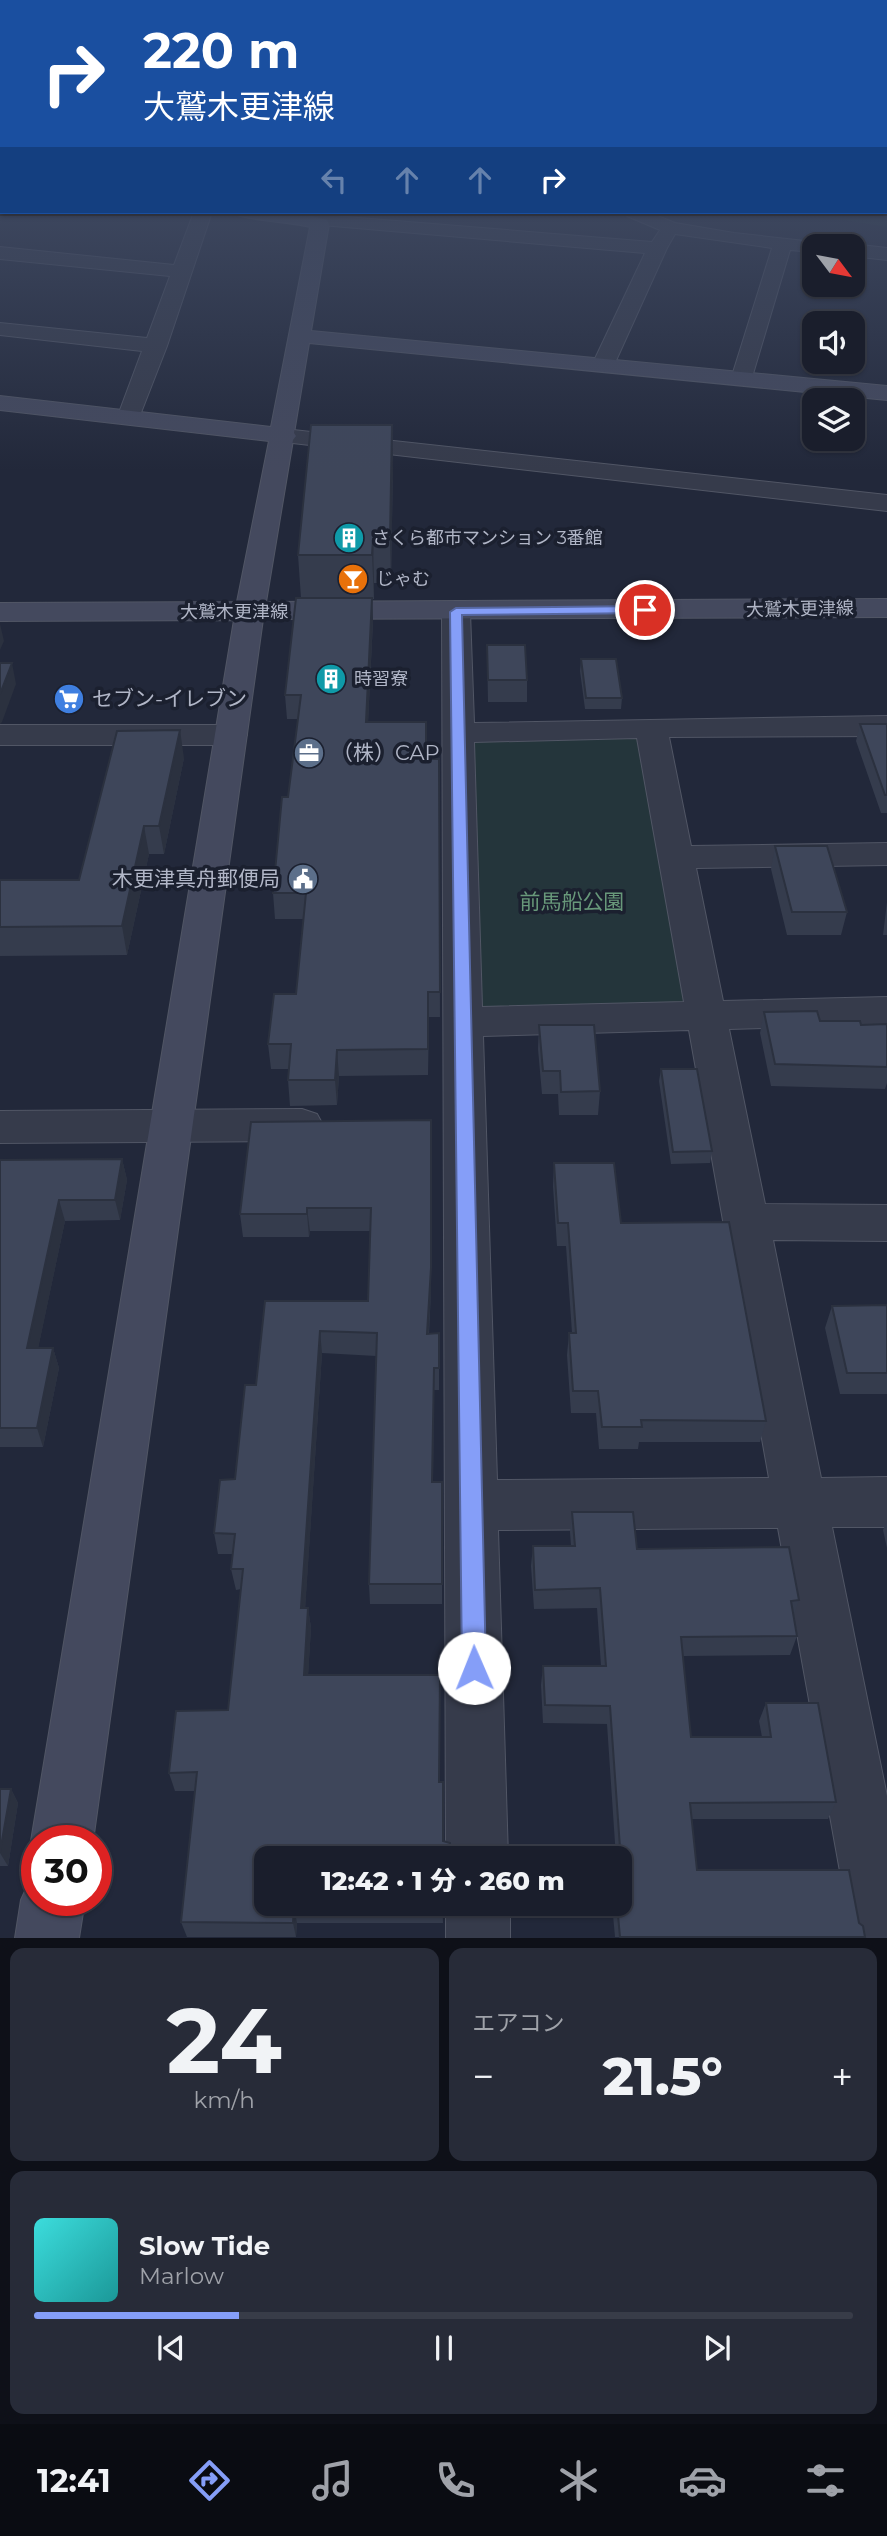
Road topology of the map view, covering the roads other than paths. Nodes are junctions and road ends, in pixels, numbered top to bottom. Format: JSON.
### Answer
{"nodes":[{"id":1,"x":174,"y":290,"type":"edge"},
{"id":2,"x":309,"y":290,"type":"edge"},
{"id":3,"x":637,"y":290,"type":"edge"},
{"id":4,"x":769,"y":290,"type":"edge"},
{"id":5,"x":0,"y":329,"type":"edge"},
{"id":6,"x":301,"y":336,"type":"junction"},
{"id":7,"x":156,"y":346,"type":"junction"},
{"id":8,"x":603,"y":365,"type":"junction"},
{"id":9,"x":742,"y":379,"type":"junction"},
{"id":10,"x":887,"y":393,"type":"edge"},
{"id":11,"x":0,"y":403,"type":"edge"},
{"id":12,"x":129,"y":418,"type":"junction"},
{"id":13,"x":284,"y":436,"type":"junction"},
{"id":14,"x":887,"y":503,"type":"edge"},
{"id":15,"x":887,"y":608,"type":"edge"},
{"id":16,"x":250,"y":611,"type":"junction"},
{"id":17,"x":0,"y":612,"type":"edge"},
{"id":18,"x":456,"y":612,"type":"junction"},
{"id":19,"x":887,"y":726,"type":"edge"},
{"id":20,"x":651,"y":728,"type":"junction"},
{"id":21,"x":458,"y":733,"type":"junction"},
{"id":22,"x":0,"y":735,"type":"edge"},
{"id":23,"x":232,"y":735,"type":"junction"},
{"id":24,"x":887,"y":854,"type":"edge"},
{"id":25,"x":676,"y":857,"type":"junction"},
{"id":26,"x":887,"y":1011,"type":"edge"},
{"id":27,"x":707,"y":1015,"type":"junction"},
{"id":28,"x":463,"y":1022,"type":"junction"},
{"id":29,"x":172,"y":1125,"type":"junction"},
{"id":30,"x":334,"y":1125,"type":"edge"},
{"id":31,"x":0,"y":1127,"type":"edge"},
{"id":32,"x":747,"y":1223,"type":"junction"},
{"id":33,"x":887,"y":1223,"type":"edge"},
{"id":34,"x":887,"y":1502,"type":"edge"},
{"id":35,"x":800,"y":1503,"type":"junction"},
{"id":36,"x":471,"y":1505,"type":"junction"},
{"id":37,"x":64,"y":1825,"type":"edge"},
{"id":38,"x":477,"y":1846,"type":"edge"},
{"id":39,"x":50,"y":1916,"type":"edge"},
{"id":40,"x":478,"y":1916,"type":"edge"},
{"id":41,"x":883,"y":1916,"type":"edge"},
{"id":42,"x":47,"y":1937,"type":"edge"},
{"id":43,"x":478,"y":1937,"type":"edge"}],
"edges":[{"from":1,"to":7,"type":"street"},
{"from":2,"to":6,"type":"street"},
{"from":3,"to":8,"type":"street"},
{"from":4,"to":9,"type":"street"},
{"from":5,"to":7,"type":"street"},
{"from":6,"to":8,"type":"street"},
{"from":6,"to":13,"type":"street"},
{"from":7,"to":12,"type":"street"},
{"from":8,"to":9,"type":"street"},
{"from":9,"to":10,"type":"street"},
{"from":11,"to":12,"type":"street"},
{"from":12,"to":13,"type":"street"},
{"from":13,"to":14,"type":"street"},
{"from":13,"to":16,"type":"street"},
{"from":15,"to":18,"type":"street","name":"大鷲木更津線"},
{"from":16,"to":17,"type":"street","name":"大鷲木更津線"},
{"from":16,"to":18,"type":"street","name":"大鷲木更津線"},
{"from":16,"to":23,"type":"street"},
{"from":18,"to":21,"type":"street"},
{"from":19,"to":20,"type":"street"},
{"from":20,"to":21,"type":"street"},
{"from":20,"to":25,"type":"street"},
{"from":21,"to":28,"type":"street"},
{"from":22,"to":23,"type":"street"},
{"from":23,"to":29,"type":"street"},
{"from":24,"to":25,"type":"street"},
{"from":25,"to":27,"type":"street"},
{"from":26,"to":27,"type":"street"},
{"from":27,"to":28,"type":"street"},
{"from":27,"to":32,"type":"street"},
{"from":28,"to":36,"type":"street"},
{"from":29,"to":30,"type":"street"},
{"from":29,"to":31,"type":"street"},
{"from":29,"to":37,"type":"street"},
{"from":32,"to":33,"type":"street"},
{"from":32,"to":35,"type":"street"},
{"from":34,"to":35,"type":"street"},
{"from":35,"to":36,"type":"street"},
{"from":35,"to":41,"type":"street"},
{"from":36,"to":38,"type":"street"},
{"from":39,"to":42,"type":"street"},
{"from":40,"to":43,"type":"street"}]}
